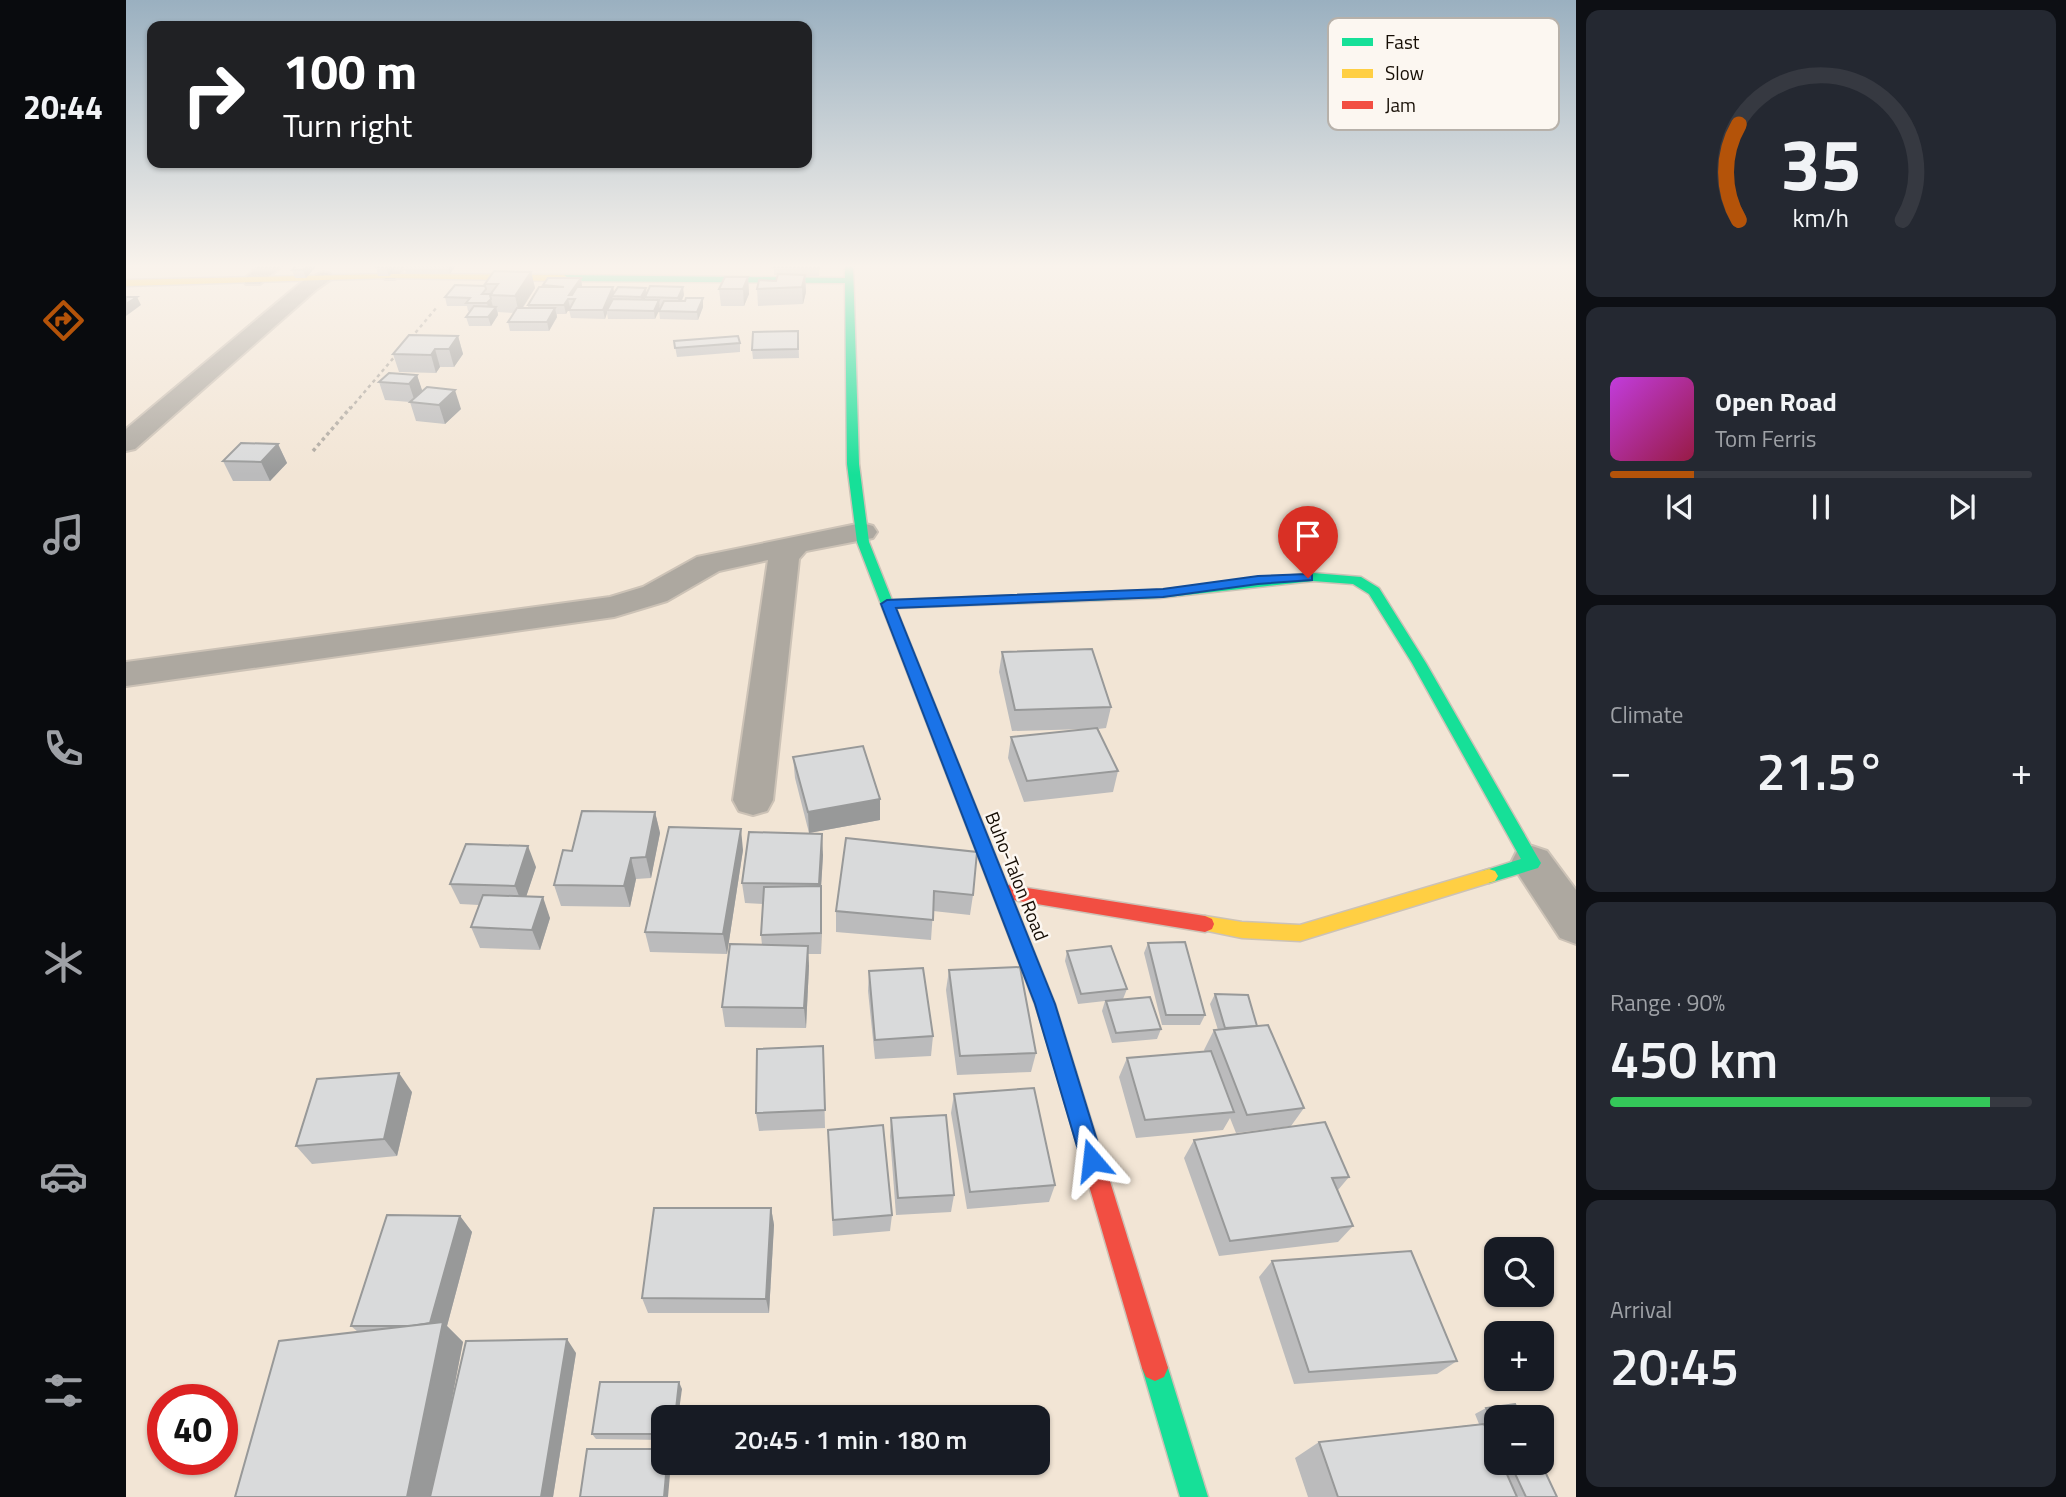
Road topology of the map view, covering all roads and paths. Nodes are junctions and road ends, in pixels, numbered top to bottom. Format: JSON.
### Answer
{"nodes":[{"id":1,"x":252,"y":335,"type":"edge"},
{"id":2,"x":414,"y":335,"type":"edge"},
{"id":3,"x":850,"y":335,"type":"edge"},
{"id":4,"x":411,"y":338,"type":"edge"},
{"id":5,"x":402,"y":348,"type":"edge"},
{"id":6,"x":126,"y":443,"type":"edge"},
{"id":7,"x":313,"y":451,"type":"dead end"},
{"id":8,"x":862,"y":531,"type":"junction"},
{"id":9,"x":796,"y":544,"type":"junction"},
{"id":10,"x":887,"y":604,"type":"junction"},
{"id":11,"x":126,"y":674,"type":"edge"},
{"id":12,"x":753,"y":800,"type":"dead end"},
{"id":13,"x":1532,"y":863,"type":"junction"},
{"id":14,"x":1001,"y":891,"type":"junction"},
{"id":15,"x":1576,"y":925,"type":"edge"},
{"id":16,"x":1194,"y":1497,"type":"edge"}],
"edges":[{"from":1,"to":6,"type":"street"},
{"from":2,"to":4,"type":"path"},
{"from":3,"to":8,"type":"street","name":"Buho-Talon Road"},
{"from":5,"to":7,"type":"path"},
{"from":8,"to":9,"type":"street"},
{"from":8,"to":10,"type":"street","name":"Buho-Talon Road"},
{"from":9,"to":11,"type":"street"},
{"from":9,"to":12,"type":"street"},
{"from":10,"to":13,"type":"street"},
{"from":10,"to":14,"type":"street","name":"Buho-Talon Road"},
{"from":13,"to":14,"type":"street"},
{"from":13,"to":15,"type":"street"},
{"from":14,"to":16,"type":"street","name":"Buho-Talon Road"}]}
